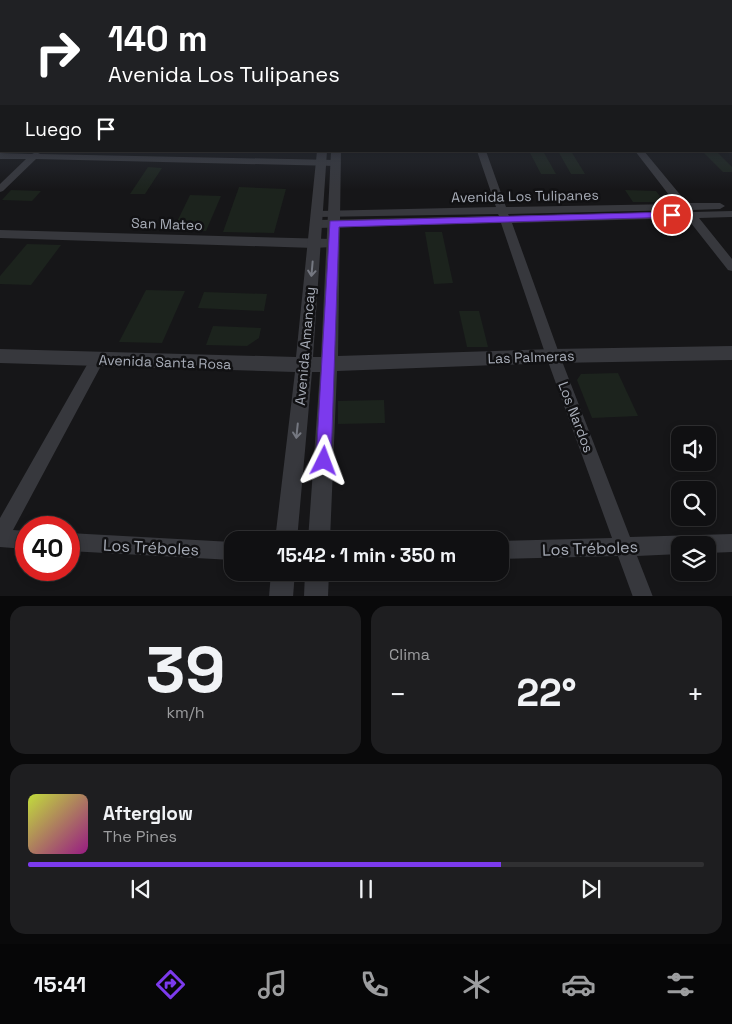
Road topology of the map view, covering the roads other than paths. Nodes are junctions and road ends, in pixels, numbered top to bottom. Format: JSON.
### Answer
{"nodes":[{"id":1,"x":304,"y":152,"type":"edge"},
{"id":2,"x":481,"y":152,"type":"edge"},
{"id":3,"x":640,"y":152,"type":"edge"},
{"id":4,"x":36,"y":154,"type":"edge"},
{"id":5,"x":0,"y":156,"type":"edge"},
{"id":6,"x":329,"y":157,"type":"edge"},
{"id":7,"x":303,"y":162,"type":"junction"},
{"id":8,"x":0,"y":189,"type":"edge"},
{"id":9,"x":732,"y":206,"type":"edge"},
{"id":10,"x":686,"y":210,"type":"junction"},
{"id":11,"x":732,"y":214,"type":"edge"},
{"id":12,"x":504,"y":215,"type":"junction"},
{"id":13,"x":326,"y":219,"type":"junction"},
{"id":14,"x":0,"y":234,"type":"edge"},
{"id":15,"x":332,"y":243,"type":"junction"},
{"id":16,"x":314,"y":244,"type":"junction"},
{"id":17,"x":732,"y":267,"type":"edge"},
{"id":18,"x":732,"y":353,"type":"edge"},
{"id":19,"x":0,"y":356,"type":"edge"},
{"id":20,"x":553,"y":356,"type":"junction"},
{"id":21,"x":97,"y":360,"type":"junction"},
{"id":22,"x":329,"y":363,"type":"junction"},
{"id":23,"x":304,"y":365,"type":"junction"},
{"id":24,"x":287,"y":531,"type":"edge"},
{"id":25,"x":320,"y":531,"type":"edge"},
{"id":26,"x":0,"y":537,"type":"edge"},
{"id":27,"x":15,"y":539,"type":"edge"},
{"id":28,"x":80,"y":543,"type":"edge"},
{"id":29,"x":732,"y":543,"type":"edge"},
{"id":30,"x":716,"y":544,"type":"edge"},
{"id":31,"x":671,"y":545,"type":"edge"},
{"id":32,"x":625,"y":547,"type":"junction"},
{"id":33,"x":509,"y":550,"type":"edge"},
{"id":34,"x":224,"y":551,"type":"edge"},
{"id":35,"x":282,"y":581,"type":"edge"},
{"id":36,"x":317,"y":581,"type":"edge"},
{"id":37,"x":281,"y":596,"type":"edge"},
{"id":38,"x":316,"y":596,"type":"edge"},
{"id":39,"x":643,"y":596,"type":"edge"}],
"edges":[{"from":1,"to":7,"type":"street"},
{"from":2,"to":12,"type":"street","name":"Los Nardos"},
{"from":3,"to":10,"type":"street"},
{"from":4,"to":5,"type":"street"},
{"from":4,"to":7,"type":"street"},
{"from":4,"to":8,"type":"street"},
{"from":6,"to":7,"type":"street"},
{"from":6,"to":13,"type":"street","name":"Avenida Amancay"},
{"from":9,"to":10,"type":"street","name":"Avenida Los Tulipanes"},
{"from":10,"to":11,"type":"street","name":"Avenida Los Tulipanes"},
{"from":10,"to":12,"type":"street","name":"Avenida Los Tulipanes"},
{"from":10,"to":17,"type":"street"},
{"from":12,"to":13,"type":"street","name":"Avenida Los Tulipanes"},
{"from":12,"to":20,"type":"street","name":"Los Nardos"},
{"from":13,"to":15,"type":"street","name":"Avenida Amancay"},
{"from":13,"to":16,"type":"street","name":"Avenida Amancay"},
{"from":14,"to":16,"type":"street","name":"San Mateo"},
{"from":15,"to":16,"type":"street","name":"San Mateo"},
{"from":15,"to":22,"type":"street","name":"Avenida Amancay"},
{"from":16,"to":23,"type":"street","name":"Avenida Amancay","one_way":true},
{"from":18,"to":20,"type":"street","name":"Las Palmeras"},
{"from":19,"to":21,"type":"street","name":"Avenida Santa Rosa"},
{"from":20,"to":22,"type":"street","name":"Las Palmeras"},
{"from":20,"to":32,"type":"street","name":"Los Nardos"},
{"from":21,"to":23,"type":"street","name":"Avenida Santa Rosa"},
{"from":21,"to":26,"type":"street"},
{"from":22,"to":23,"type":"street","name":"Avenida Santa Rosa"},
{"from":22,"to":25,"type":"street","name":"Avenida Amancay"},
{"from":23,"to":24,"type":"street","name":"Avenida Amancay","one_way":true},
{"from":26,"to":27,"type":"street"},
{"from":28,"to":34,"type":"street","name":"Los Tréboles"},
{"from":29,"to":30,"type":"street","name":"Los Tréboles"},
{"from":31,"to":32,"type":"street","name":"Los Tréboles"},
{"from":32,"to":33,"type":"street","name":"Los Tréboles"},
{"from":32,"to":39,"type":"street","name":"Los Nardos"},
{"from":35,"to":37,"type":"street"},
{"from":36,"to":38,"type":"street"}]}
